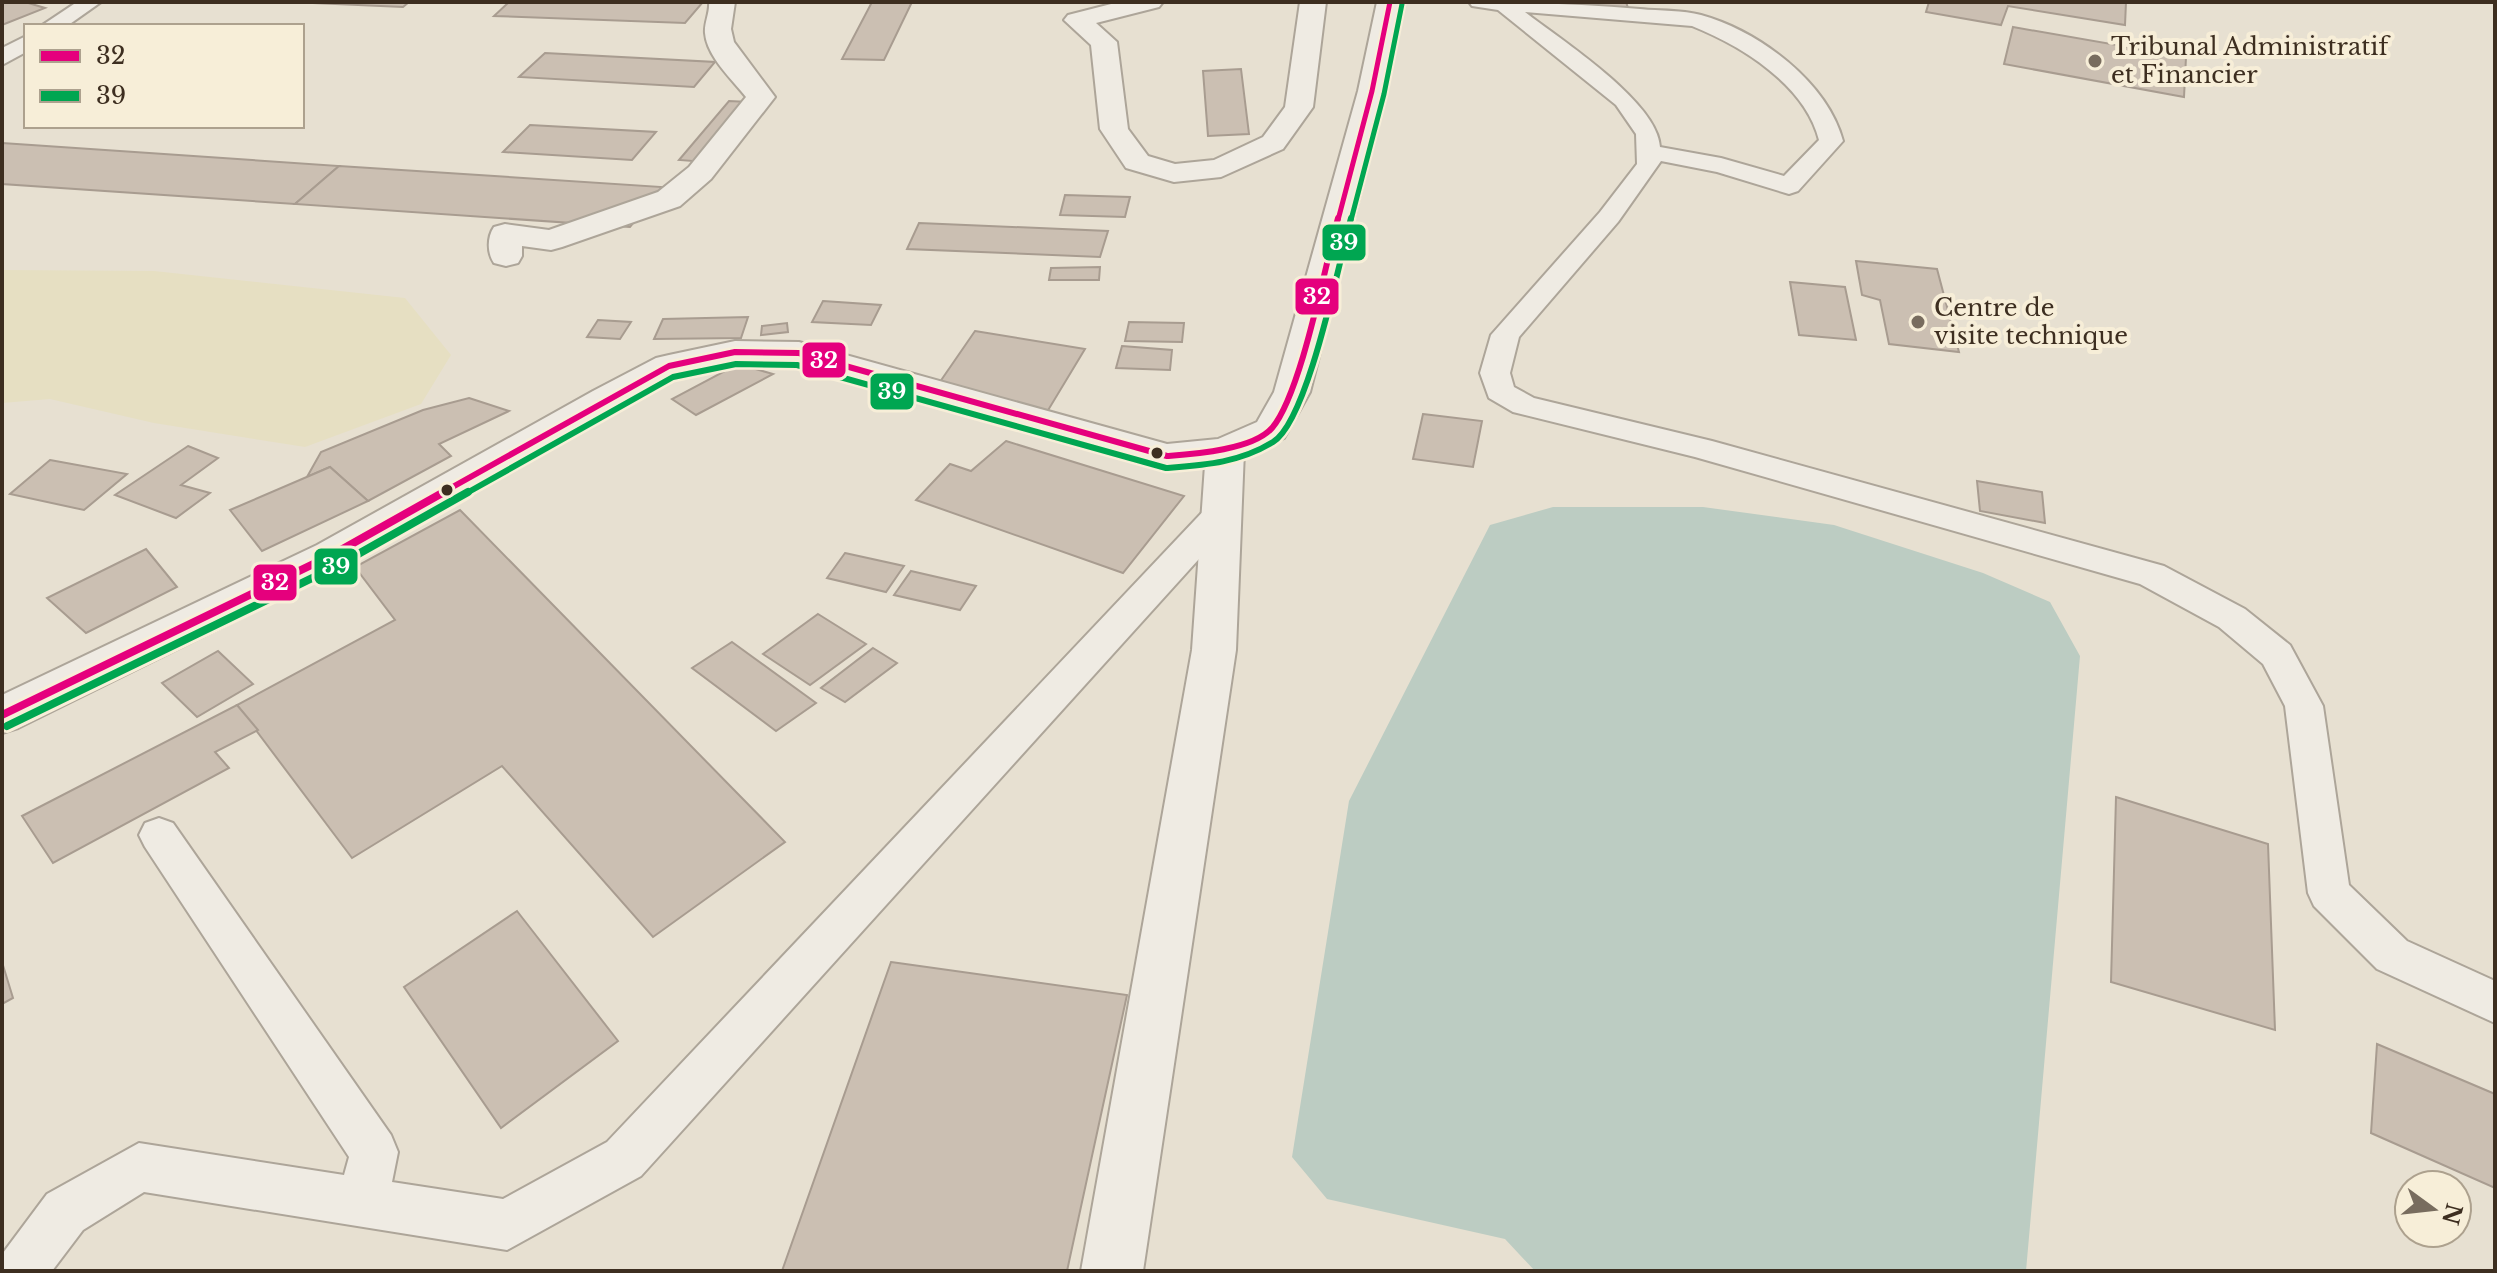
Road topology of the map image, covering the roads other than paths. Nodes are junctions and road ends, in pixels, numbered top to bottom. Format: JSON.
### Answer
{"nodes":[{"id":1,"x":91,"y":2,"type":"edge"},
{"id":2,"x":722,"y":2,"type":"edge"},
{"id":3,"x":1150,"y":2,"type":"edge"},
{"id":4,"x":1313,"y":2,"type":"edge"},
{"id":5,"x":1390,"y":2,"type":"edge"},
{"id":6,"x":1492,"y":4,"type":"edge"},
{"id":7,"x":55,"y":24,"type":"edge"},
{"id":8,"x":24,"y":43,"type":"edge"},
{"id":9,"x":2,"y":58,"type":"edge"},
{"id":10,"x":1649,"y":152,"type":"junction"},
{"id":11,"x":506,"y":256,"type":"dead end"},
{"id":12,"x":1225,"y":451,"type":"junction"},
{"id":13,"x":1224,"y":510,"type":"junction"},
{"id":14,"x":2,"y":715,"type":"edge"},
{"id":15,"x":159,"y":835,"type":"dead end"},
{"id":16,"x":2495,"y":1003,"type":"edge"},
{"id":17,"x":363,"y":1202,"type":"junction"},
{"id":18,"x":21,"y":1271,"type":"edge"},
{"id":19,"x":1112,"y":1271,"type":"edge"}],
"edges":[{"from":1,"to":7,"type":"lane"},
{"from":2,"to":11,"type":"street"},
{"from":3,"to":4,"type":"street"},
{"from":5,"to":12,"type":"street"},
{"from":6,"to":10,"type":"lane"},
{"from":6,"to":10,"type":"lane"},
{"from":8,"to":9,"type":"lane"},
{"from":10,"to":16,"type":"lane"},
{"from":12,"to":13,"type":"street"},
{"from":12,"to":14,"type":"street"},
{"from":13,"to":17,"type":"lane"},
{"from":13,"to":19,"type":"street"},
{"from":15,"to":17,"type":"lane"},
{"from":17,"to":18,"type":"lane"}]}
